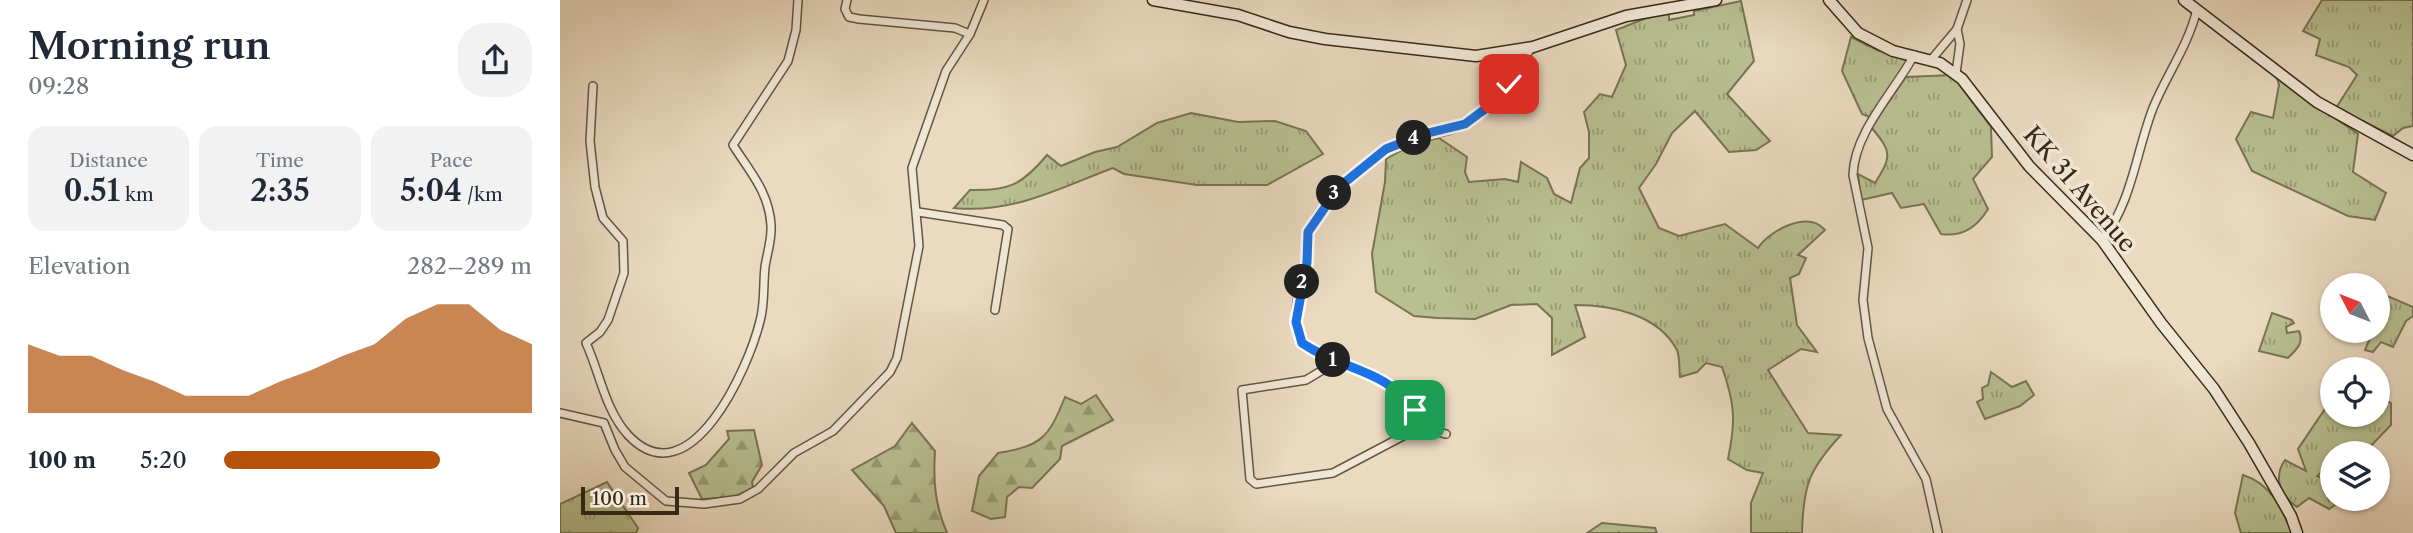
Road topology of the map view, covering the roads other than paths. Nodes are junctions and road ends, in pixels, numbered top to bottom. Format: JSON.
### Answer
{"nodes":[{"id":1,"x":798,"y":0,"type":"edge"},
{"id":2,"x":847,"y":0,"type":"edge"},
{"id":3,"x":984,"y":0,"type":"edge"},
{"id":4,"x":1153,"y":0,"type":"edge"},
{"id":5,"x":1716,"y":0,"type":"edge"},
{"id":6,"x":1829,"y":0,"type":"edge"},
{"id":7,"x":1967,"y":0,"type":"edge"},
{"id":8,"x":2184,"y":0,"type":"edge"},
{"id":9,"x":2197,"y":9,"type":"junction"},
{"id":10,"x":1957,"y":29,"type":"junction"},
{"id":11,"x":967,"y":33,"type":"dead end"},
{"id":12,"x":1533,"y":47,"type":"junction"},
{"id":13,"x":1914,"y":55,"type":"junction"},
{"id":14,"x":1931,"y":60,"type":"junction"},
{"id":15,"x":1956,"y":73,"type":"junction"},
{"id":16,"x":593,"y":86,"type":"dead end"},
{"id":17,"x":2413,"y":155,"type":"edge"},
{"id":18,"x":918,"y":212,"type":"junction"},
{"id":19,"x":2102,"y":240,"type":"junction"},
{"id":20,"x":995,"y":310,"type":"dead end"},
{"id":21,"x":1336,"y":362,"type":"junction"},
{"id":22,"x":560,"y":413,"type":"edge"},
{"id":23,"x":1424,"y":425,"type":"junction"},
{"id":24,"x":1446,"y":434,"type":"dead end"},
{"id":25,"x":1938,"y":533,"type":"edge"},
{"id":26,"x":2297,"y":533,"type":"edge"}],
"edges":[{"from":1,"to":16,"type":"street"},
{"from":2,"to":11,"type":"street"},
{"from":3,"to":18,"type":"street"},
{"from":4,"to":12,"type":"main road"},
{"from":5,"to":12,"type":"main road"},
{"from":6,"to":13,"type":"main road","name":"KK 31 Avenue"},
{"from":7,"to":10,"type":"street"},
{"from":8,"to":9,"type":"main road"},
{"from":9,"to":17,"type":"main road"},
{"from":9,"to":19,"type":"street"},
{"from":10,"to":14,"type":"street"},
{"from":10,"to":15,"type":"street"},
{"from":12,"to":21,"type":"street"},
{"from":13,"to":14,"type":"main road","name":"KK 31 Avenue"},
{"from":13,"to":25,"type":"street"},
{"from":14,"to":15,"type":"main road","name":"KK 31 Avenue"},
{"from":15,"to":19,"type":"main road","name":"KK 31 Avenue"},
{"from":18,"to":20,"type":"street"},
{"from":18,"to":22,"type":"street"},
{"from":19,"to":26,"type":"main road","name":"KK 31 Avenue"},
{"from":21,"to":23,"type":"street"},
{"from":21,"to":23,"type":"street"},
{"from":23,"to":24,"type":"street"}]}
